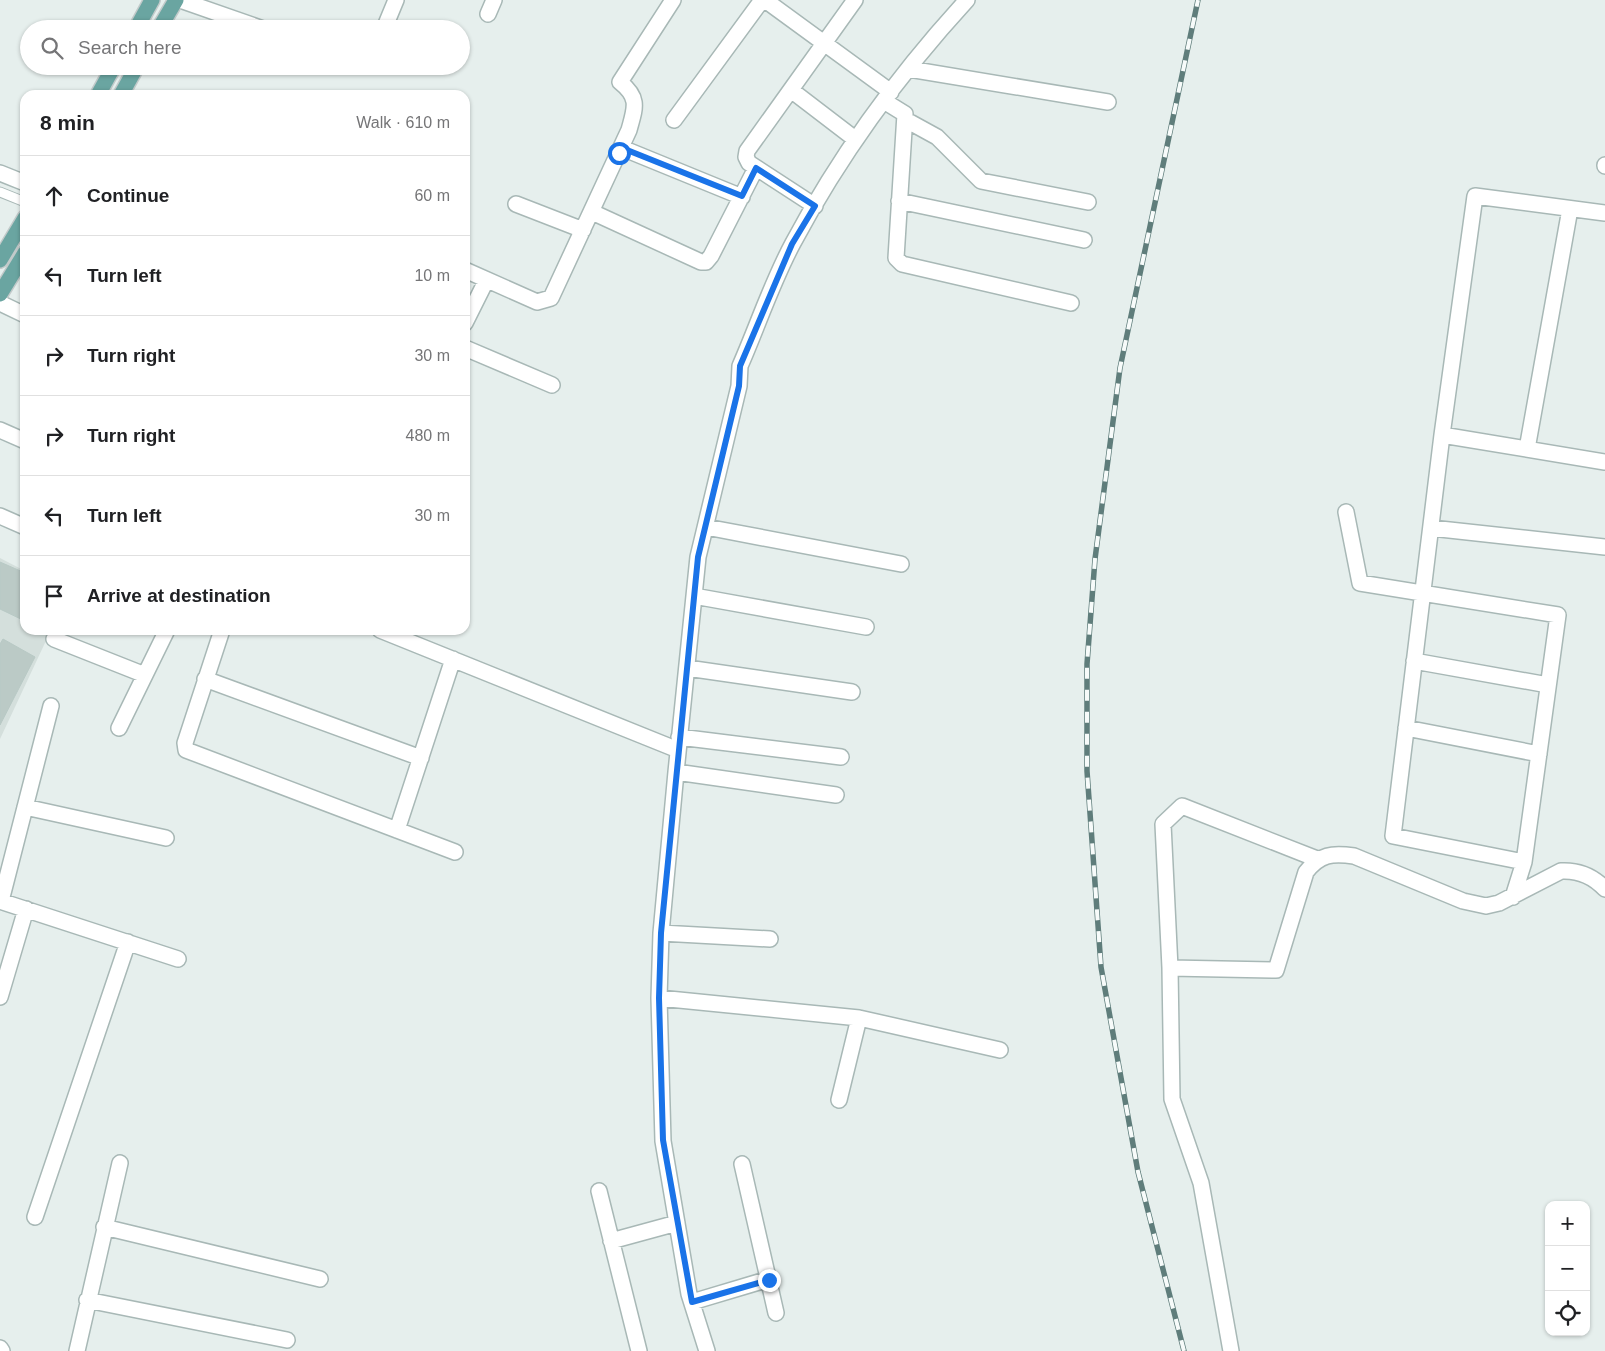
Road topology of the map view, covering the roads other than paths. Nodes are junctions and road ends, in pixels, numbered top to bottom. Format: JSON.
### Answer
{"nodes":[{"id":1,"x":176,"y":0,"type":"edge"},
{"id":2,"x":180,"y":0,"type":"edge"},
{"id":3,"x":396,"y":0,"type":"edge"},
{"id":4,"x":672,"y":0,"type":"edge"},
{"id":5,"x":764,"y":0,"type":"edge"},
{"id":6,"x":855,"y":0,"type":"edge"},
{"id":7,"x":967,"y":0,"type":"edge"},
{"id":8,"x":147,"y":1,"type":"edge"},
{"id":9,"x":140,"y":20,"type":"edge"},
{"id":10,"x":164,"y":20,"type":"edge"},
{"id":11,"x":237,"y":20,"type":"edge"},
{"id":12,"x":388,"y":20,"type":"edge"},
{"id":13,"x":825,"y":43,"type":"junction"},
{"id":14,"x":909,"y":69,"type":"junction"},
{"id":15,"x":109,"y":75,"type":"edge"},
{"id":16,"x":132,"y":75,"type":"edge"},
{"id":17,"x":101,"y":90,"type":"edge"},
{"id":18,"x":124,"y":90,"type":"edge"},
{"id":19,"x":791,"y":90,"type":"junction"},
{"id":20,"x":888,"y":96,"type":"junction"},
{"id":21,"x":1108,"y":102,"type":"dead end"},
{"id":22,"x":674,"y":120,"type":"dead end"},
{"id":23,"x":906,"y":120,"type":"junction"},
{"id":24,"x":855,"y":139,"type":"junction"},
{"id":25,"x":622,"y":148,"type":"junction"},
{"id":26,"x":756,"y":168,"type":"junction"},
{"id":27,"x":0,"y":173,"type":"edge"},
{"id":28,"x":20,"y":181,"type":"edge"},
{"id":29,"x":0,"y":192,"type":"edge"},
{"id":30,"x":742,"y":196,"type":"junction"},
{"id":31,"x":20,"y":200,"type":"edge"},
{"id":32,"x":899,"y":202,"type":"junction"},
{"id":33,"x":1088,"y":202,"type":"dead end"},
{"id":34,"x":516,"y":204,"type":"dead end"},
{"id":35,"x":815,"y":206,"type":"junction"},
{"id":36,"x":1570,"y":209,"type":"junction"},
{"id":37,"x":592,"y":212,"type":"junction"},
{"id":38,"x":1605,"y":213,"type":"edge"},
{"id":39,"x":20,"y":226,"type":"edge"},
{"id":40,"x":583,"y":230,"type":"junction"},
{"id":41,"x":1084,"y":240,"type":"dead end"},
{"id":42,"x":0,"y":260,"type":"edge"},
{"id":43,"x":20,"y":261,"type":"edge"},
{"id":44,"x":470,"y":273,"type":"edge"},
{"id":45,"x":486,"y":281,"type":"junction"},
{"id":46,"x":0,"y":294,"type":"edge"},
{"id":47,"x":0,"y":303,"type":"edge"},
{"id":48,"x":1071,"y":303,"type":"dead end"},
{"id":49,"x":20,"y":313,"type":"edge"},
{"id":50,"x":470,"y":313,"type":"edge"},
{"id":51,"x":470,"y":353,"type":"edge"},
{"id":52,"x":552,"y":385,"type":"dead end"},
{"id":53,"x":0,"y":430,"type":"edge"},
{"id":54,"x":1442,"y":435,"type":"junction"},
{"id":55,"x":20,"y":439,"type":"edge"},
{"id":56,"x":1527,"y":449,"type":"junction"},
{"id":57,"x":1605,"y":462,"type":"edge"},
{"id":58,"x":1346,"y":512,"type":"dead end"},
{"id":59,"x":0,"y":516,"type":"edge"},
{"id":60,"x":20,"y":525,"type":"edge"},
{"id":61,"x":706,"y":527,"type":"junction"},
{"id":62,"x":1430,"y":528,"type":"junction"},
{"id":63,"x":1605,"y":547,"type":"edge"},
{"id":64,"x":901,"y":564,"type":"dead end"},
{"id":65,"x":1423,"y":592,"type":"junction"},
{"id":66,"x":694,"y":596,"type":"junction"},
{"id":67,"x":866,"y":627,"type":"dead end"},
{"id":68,"x":165,"y":635,"type":"edge"},
{"id":69,"x":220,"y":635,"type":"edge"},
{"id":70,"x":393,"y":635,"type":"edge"},
{"id":71,"x":54,"y":639,"type":"dead end"},
{"id":72,"x":453,"y":659,"type":"junction"},
{"id":73,"x":1414,"y":661,"type":"junction"},
{"id":74,"x":687,"y":668,"type":"junction"},
{"id":75,"x":145,"y":676,"type":"junction"},
{"id":76,"x":206,"y":679,"type":"junction"},
{"id":77,"x":1548,"y":685,"type":"junction"},
{"id":78,"x":852,"y":692,"type":"dead end"},
{"id":79,"x":51,"y":706,"type":"dead end"},
{"id":80,"x":119,"y":728,"type":"dead end"},
{"id":81,"x":1406,"y":728,"type":"junction"},
{"id":82,"x":679,"y":743,"type":"junction"},
{"id":83,"x":1539,"y":754,"type":"junction"},
{"id":84,"x":841,"y":757,"type":"dead end"},
{"id":85,"x":421,"y":758,"type":"junction"},
{"id":86,"x":676,"y":772,"type":"junction"},
{"id":87,"x":836,"y":795,"type":"dead end"},
{"id":88,"x":25,"y":807,"type":"junction"},
{"id":89,"x":397,"y":830,"type":"junction"},
{"id":90,"x":166,"y":838,"type":"dead end"},
{"id":91,"x":455,"y":852,"type":"dead end"},
{"id":92,"x":1317,"y":859,"type":"junction"},
{"id":93,"x":1524,"y":862,"type":"junction"},
{"id":94,"x":1605,"y":889,"type":"edge"},
{"id":95,"x":1513,"y":897,"type":"junction"},
{"id":96,"x":0,"y":901,"type":"edge"},
{"id":97,"x":26,"y":910,"type":"junction"},
{"id":98,"x":661,"y":933,"type":"junction"},
{"id":99,"x":770,"y":939,"type":"dead end"},
{"id":100,"x":128,"y":942,"type":"junction"},
{"id":101,"x":178,"y":958,"type":"dead end"},
{"id":102,"x":1170,"y":968,"type":"junction"},
{"id":103,"x":0,"y":997,"type":"edge"},
{"id":104,"x":659,"y":998,"type":"junction"},
{"id":105,"x":859,"y":1018,"type":"junction"},
{"id":106,"x":1000,"y":1050,"type":"dead end"},
{"id":107,"x":839,"y":1100,"type":"dead end"},
{"id":108,"x":120,"y":1162,"type":"dead end"},
{"id":109,"x":742,"y":1164,"type":"dead end"},
{"id":110,"x":599,"y":1191,"type":"dead end"},
{"id":111,"x":34,"y":1217,"type":"dead end"},
{"id":112,"x":677,"y":1223,"type":"junction"},
{"id":113,"x":104,"y":1227,"type":"junction"},
{"id":114,"x":611,"y":1240,"type":"junction"},
{"id":115,"x":320,"y":1279,"type":"dead end"},
{"id":116,"x":769,"y":1280,"type":"junction"},
{"id":117,"x":87,"y":1300,"type":"junction"},
{"id":118,"x":692,"y":1302,"type":"junction"},
{"id":119,"x":776,"y":1313,"type":"dead end"},
{"id":120,"x":287,"y":1340,"type":"dead end"},
{"id":121,"x":0,"y":1348,"type":"edge"},
{"id":122,"x":2,"y":1351,"type":"edge"},
{"id":123,"x":77,"y":1351,"type":"edge"},
{"id":124,"x":639,"y":1351,"type":"edge"},
{"id":125,"x":707,"y":1351,"type":"edge"},
{"id":126,"x":1231,"y":1351,"type":"edge"}],
"edges":[{"from":1,"to":10,"type":"main road"},
{"from":2,"to":11,"type":"street"},
{"from":3,"to":12,"type":"street"},
{"from":4,"to":25,"type":"street"},
{"from":5,"to":13,"type":"street"},
{"from":5,"to":22,"type":"street"},
{"from":6,"to":13,"type":"street"},
{"from":7,"to":14,"type":"street"},
{"from":8,"to":9,"type":"main road"},
{"from":13,"to":19,"type":"street"},
{"from":13,"to":20,"type":"street"},
{"from":14,"to":20,"type":"street"},
{"from":14,"to":21,"type":"street"},
{"from":15,"to":17,"type":"main road"},
{"from":16,"to":18,"type":"main road"},
{"from":19,"to":24,"type":"street"},
{"from":19,"to":26,"type":"street"},
{"from":20,"to":23,"type":"street"},
{"from":20,"to":24,"type":"street"},
{"from":23,"to":32,"type":"street"},
{"from":23,"to":33,"type":"street"},
{"from":24,"to":35,"type":"street"},
{"from":25,"to":30,"type":"street"},
{"from":25,"to":37,"type":"street"},
{"from":26,"to":30,"type":"street"},
{"from":26,"to":35,"type":"street"},
{"from":27,"to":28,"type":"street"},
{"from":29,"to":31,"type":"lane"},
{"from":30,"to":37,"type":"street"},
{"from":32,"to":41,"type":"street"},
{"from":32,"to":48,"type":"street"},
{"from":34,"to":40,"type":"street"},
{"from":35,"to":61,"type":"street"},
{"from":36,"to":38,"type":"street"},
{"from":36,"to":54,"type":"street"},
{"from":36,"to":56,"type":"street"},
{"from":37,"to":40,"type":"street"},
{"from":39,"to":42,"type":"main road"},
{"from":40,"to":45,"type":"street"},
{"from":43,"to":46,"type":"main road"},
{"from":44,"to":45,"type":"street"},
{"from":45,"to":50,"type":"street"},
{"from":47,"to":49,"type":"street"},
{"from":51,"to":52,"type":"street"},
{"from":53,"to":55,"type":"street"},
{"from":54,"to":56,"type":"street"},
{"from":54,"to":62,"type":"street"},
{"from":56,"to":57,"type":"street"},
{"from":58,"to":65,"type":"street"},
{"from":59,"to":60,"type":"street"},
{"from":61,"to":64,"type":"street"},
{"from":61,"to":66,"type":"street"},
{"from":62,"to":63,"type":"street"},
{"from":62,"to":65,"type":"street"},
{"from":65,"to":73,"type":"street"},
{"from":65,"to":77,"type":"street"},
{"from":66,"to":67,"type":"street"},
{"from":66,"to":74,"type":"street"},
{"from":68,"to":75,"type":"street"},
{"from":69,"to":76,"type":"street"},
{"from":70,"to":72,"type":"street"},
{"from":71,"to":75,"type":"street"},
{"from":72,"to":82,"type":"street"},
{"from":72,"to":85,"type":"street"},
{"from":73,"to":77,"type":"street"},
{"from":73,"to":81,"type":"street"},
{"from":74,"to":78,"type":"street"},
{"from":74,"to":82,"type":"street"},
{"from":75,"to":80,"type":"street"},
{"from":76,"to":85,"type":"street"},
{"from":76,"to":89,"type":"street"},
{"from":77,"to":83,"type":"street"},
{"from":79,"to":88,"type":"street"},
{"from":81,"to":83,"type":"street"},
{"from":81,"to":93,"type":"street"},
{"from":82,"to":84,"type":"street"},
{"from":82,"to":86,"type":"street"},
{"from":83,"to":93,"type":"street"},
{"from":85,"to":89,"type":"street"},
{"from":86,"to":87,"type":"street"},
{"from":86,"to":98,"type":"street"},
{"from":88,"to":90,"type":"street"},
{"from":88,"to":96,"type":"street"},
{"from":89,"to":91,"type":"street"},
{"from":92,"to":95,"type":"street"},
{"from":92,"to":102,"type":"street"},
{"from":92,"to":102,"type":"street"},
{"from":93,"to":95,"type":"street"},
{"from":94,"to":95,"type":"street"},
{"from":96,"to":97,"type":"street"},
{"from":97,"to":100,"type":"street"},
{"from":97,"to":103,"type":"street"},
{"from":98,"to":99,"type":"street"},
{"from":98,"to":104,"type":"street"},
{"from":100,"to":101,"type":"street"},
{"from":100,"to":111,"type":"street"},
{"from":102,"to":126,"type":"street"},
{"from":104,"to":105,"type":"street"},
{"from":104,"to":112,"type":"street"},
{"from":105,"to":106,"type":"street"},
{"from":105,"to":107,"type":"street"},
{"from":108,"to":113,"type":"street"},
{"from":109,"to":116,"type":"street"},
{"from":110,"to":114,"type":"street"},
{"from":112,"to":114,"type":"street"},
{"from":112,"to":118,"type":"street"},
{"from":113,"to":115,"type":"street"},
{"from":113,"to":117,"type":"street"},
{"from":114,"to":124,"type":"street"},
{"from":116,"to":118,"type":"street"},
{"from":116,"to":119,"type":"street"},
{"from":117,"to":120,"type":"street"},
{"from":117,"to":123,"type":"street"},
{"from":118,"to":125,"type":"street"},
{"from":121,"to":122,"type":"street"}]}
